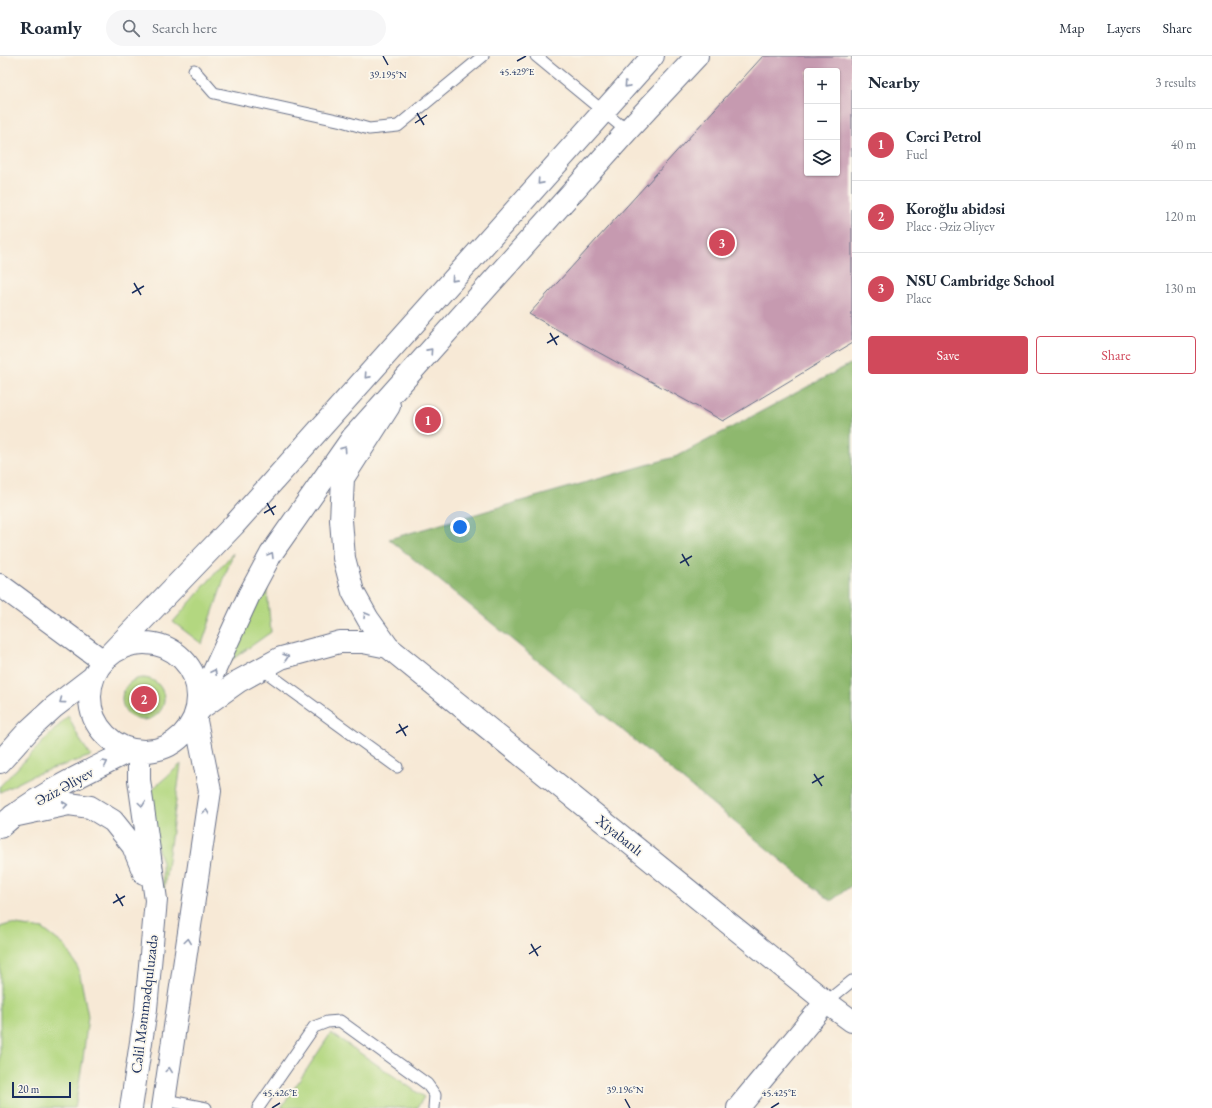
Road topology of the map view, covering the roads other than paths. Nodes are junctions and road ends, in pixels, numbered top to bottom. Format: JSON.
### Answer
{"nodes":[{"id":1,"x":483,"y":56,"type":"edge"},
{"id":2,"x":536,"y":56,"type":"edge"},
{"id":3,"x":653,"y":56,"type":"edge"},
{"id":4,"x":697,"y":56,"type":"edge"},
{"id":5,"x":194,"y":70,"type":"dead end"},
{"id":6,"x":603,"y":111,"type":"junction"},
{"id":7,"x":627,"y":131,"type":"junction"},
{"id":8,"x":409,"y":374,"type":"junction"},
{"id":9,"x":0,"y":585,"type":"edge"},
{"id":10,"x":388,"y":647,"type":"junction"},
{"id":11,"x":101,"y":665,"type":"junction"},
{"id":12,"x":262,"y":669,"type":"junction"},
{"id":13,"x":196,"y":712,"type":"junction"},
{"id":14,"x":135,"y":750,"type":"junction"},
{"id":15,"x":0,"y":762,"type":"edge"},
{"id":16,"x":397,"y":767,"type":"dead end"},
{"id":17,"x":6,"y":822,"type":"edge"},
{"id":18,"x":156,"y":900,"type":"junction"},
{"id":19,"x":852,"y":981,"type":"edge"},
{"id":20,"x":826,"y":1002,"type":"junction"},
{"id":21,"x":852,"y":1021,"type":"edge"},
{"id":22,"x":164,"y":1104,"type":"edge"},
{"id":23,"x":131,"y":1108,"type":"edge"},
{"id":24,"x":206,"y":1108,"type":"edge"},
{"id":25,"x":258,"y":1108,"type":"edge"},
{"id":26,"x":434,"y":1108,"type":"edge"},
{"id":27,"x":738,"y":1108,"type":"edge"}],
"edges":[{"from":1,"to":5,"type":"lane"},
{"from":2,"to":6,"type":"lane"},
{"from":3,"to":6,"type":"main road","one_way":true},
{"from":4,"to":7,"type":"main road"},
{"from":6,"to":7,"type":"lane"},
{"from":6,"to":11,"type":"main road","one_way":true},
{"from":8,"to":7,"type":"main road","one_way":true},
{"from":10,"to":8,"type":"main road","one_way":true},
{"from":13,"to":8,"type":"main road","one_way":true},
{"from":9,"to":11,"type":"main road"},
{"from":12,"to":10,"type":"main road","one_way":true},
{"from":10,"to":20,"type":"main road","name":"Xiyabanlı"},
{"from":11,"to":13,"type":"main road"},
{"from":11,"to":14,"type":"main road"},
{"from":11,"to":15,"type":"main road","one_way":true},
{"from":12,"to":13,"type":"main road"},
{"from":12,"to":16,"type":"lane"},
{"from":13,"to":14,"type":"main road"},
{"from":22,"to":13,"type":"main road","one_way":true},
{"from":17,"to":14,"type":"main road","name":"Əziz Əliyev","one_way":true},
{"from":14,"to":18,"type":"main road","name":"Cəlil Məmmədquluzadə","one_way":true},
{"from":17,"to":18,"type":"main road","one_way":true},
{"from":18,"to":23,"type":"main road","name":"Cəlil Məmmədquluzadə"},
{"from":19,"to":20,"type":"lane"},
{"from":20,"to":21,"type":"main road","name":"Xiyabanlı"},
{"from":20,"to":27,"type":"main road"},
{"from":22,"to":24,"type":"lane"},
{"from":25,"to":26,"type":"lane"}]}
